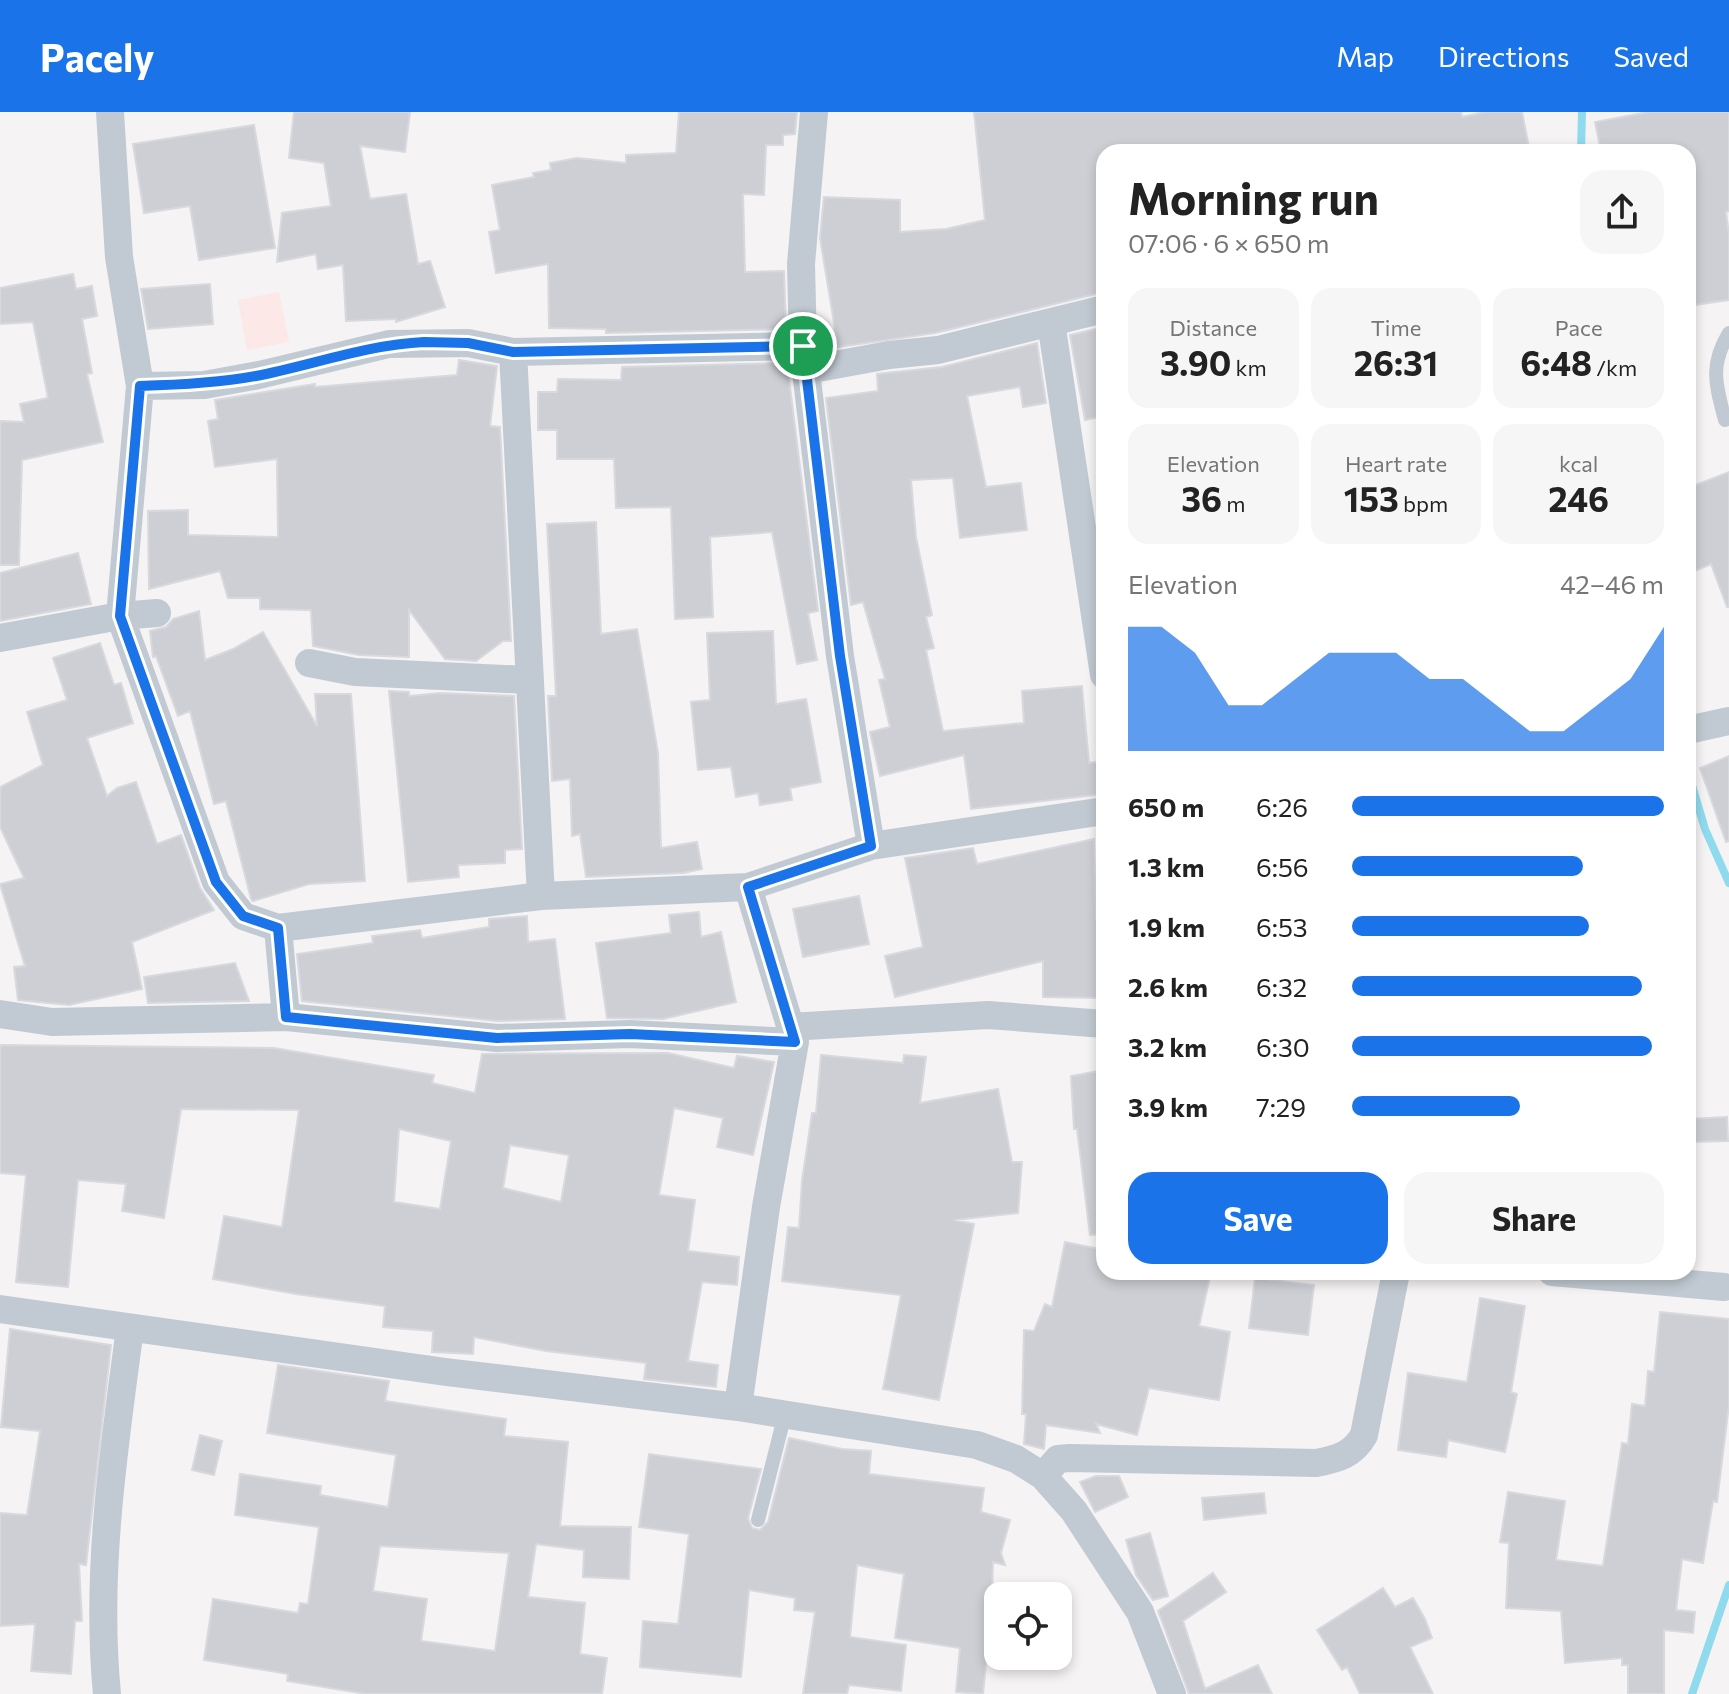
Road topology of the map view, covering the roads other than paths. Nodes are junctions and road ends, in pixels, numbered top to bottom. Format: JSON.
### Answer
{"nodes":[{"id":1,"x":110,"y":112,"type":"edge"},
{"id":2,"x":814,"y":112,"type":"edge"},
{"id":3,"x":1096,"y":311,"type":"edge"},
{"id":4,"x":1051,"y":322,"type":"junction"},
{"id":5,"x":1729,"y":333,"type":"edge"},
{"id":6,"x":513,"y":352,"type":"junction"},
{"id":7,"x":805,"y":358,"type":"junction"},
{"id":8,"x":140,"y":386,"type":"junction"},
{"id":9,"x":1725,"y":420,"type":"dead end"},
{"id":10,"x":1096,"y":570,"type":"edge"},
{"id":11,"x":157,"y":613,"type":"dead end"},
{"id":12,"x":120,"y":616,"type":"junction"},
{"id":13,"x":0,"y":638,"type":"edge"},
{"id":14,"x":309,"y":663,"type":"dead end"},
{"id":15,"x":528,"y":680,"type":"junction"},
{"id":16,"x":1729,"y":721,"type":"edge"},
{"id":17,"x":1696,"y":728,"type":"edge"},
{"id":18,"x":1096,"y":812,"type":"edge"},
{"id":19,"x":871,"y":846,"type":"junction"},
{"id":20,"x":748,"y":887,"type":"junction"},
{"id":21,"x":541,"y":896,"type":"junction"},
{"id":22,"x":278,"y":928,"type":"junction"},
{"id":23,"x":0,"y":1014,"type":"edge"},
{"id":24,"x":286,"y":1017,"type":"junction"},
{"id":25,"x":1096,"y":1023,"type":"edge"},
{"id":26,"x":792,"y":1034,"type":"junction"},
{"id":27,"x":1394,"y":1280,"type":"edge"},
{"id":28,"x":1644,"y":1280,"type":"edge"},
{"id":29,"x":1724,"y":1287,"type":"dead end"},
{"id":30,"x":0,"y":1309,"type":"edge"},
{"id":31,"x":130,"y":1328,"type":"junction"},
{"id":32,"x":738,"y":1407,"type":"junction"},
{"id":33,"x":785,"y":1414,"type":"junction"},
{"id":34,"x":1043,"y":1476,"type":"junction"},
{"id":35,"x":758,"y":1520,"type":"dead end"},
{"id":36,"x":107,"y":1694,"type":"edge"},
{"id":37,"x":1172,"y":1694,"type":"edge"}],
"edges":[{"from":1,"to":8,"type":"street"},
{"from":2,"to":7,"type":"street"},
{"from":3,"to":4,"type":"street"},
{"from":4,"to":7,"type":"street"},
{"from":4,"to":10,"type":"street"},
{"from":5,"to":9,"type":"lane"},
{"from":6,"to":7,"type":"street"},
{"from":6,"to":8,"type":"street"},
{"from":6,"to":15,"type":"street"},
{"from":7,"to":19,"type":"street"},
{"from":8,"to":12,"type":"street"},
{"from":11,"to":12,"type":"street"},
{"from":12,"to":13,"type":"street"},
{"from":12,"to":22,"type":"street"},
{"from":14,"to":15,"type":"street"},
{"from":15,"to":21,"type":"street"},
{"from":16,"to":17,"type":"street"},
{"from":18,"to":19,"type":"street"},
{"from":19,"to":20,"type":"street"},
{"from":20,"to":21,"type":"street"},
{"from":20,"to":26,"type":"street"},
{"from":21,"to":22,"type":"street"},
{"from":22,"to":24,"type":"street"},
{"from":23,"to":24,"type":"street"},
{"from":24,"to":26,"type":"street"},
{"from":25,"to":26,"type":"street"},
{"from":26,"to":32,"type":"street"},
{"from":27,"to":34,"type":"street"},
{"from":28,"to":29,"type":"street"},
{"from":30,"to":31,"type":"street"},
{"from":31,"to":32,"type":"street"},
{"from":31,"to":36,"type":"street"},
{"from":32,"to":33,"type":"street"},
{"from":33,"to":34,"type":"street"},
{"from":33,"to":35,"type":"lane"},
{"from":34,"to":37,"type":"street"}]}
